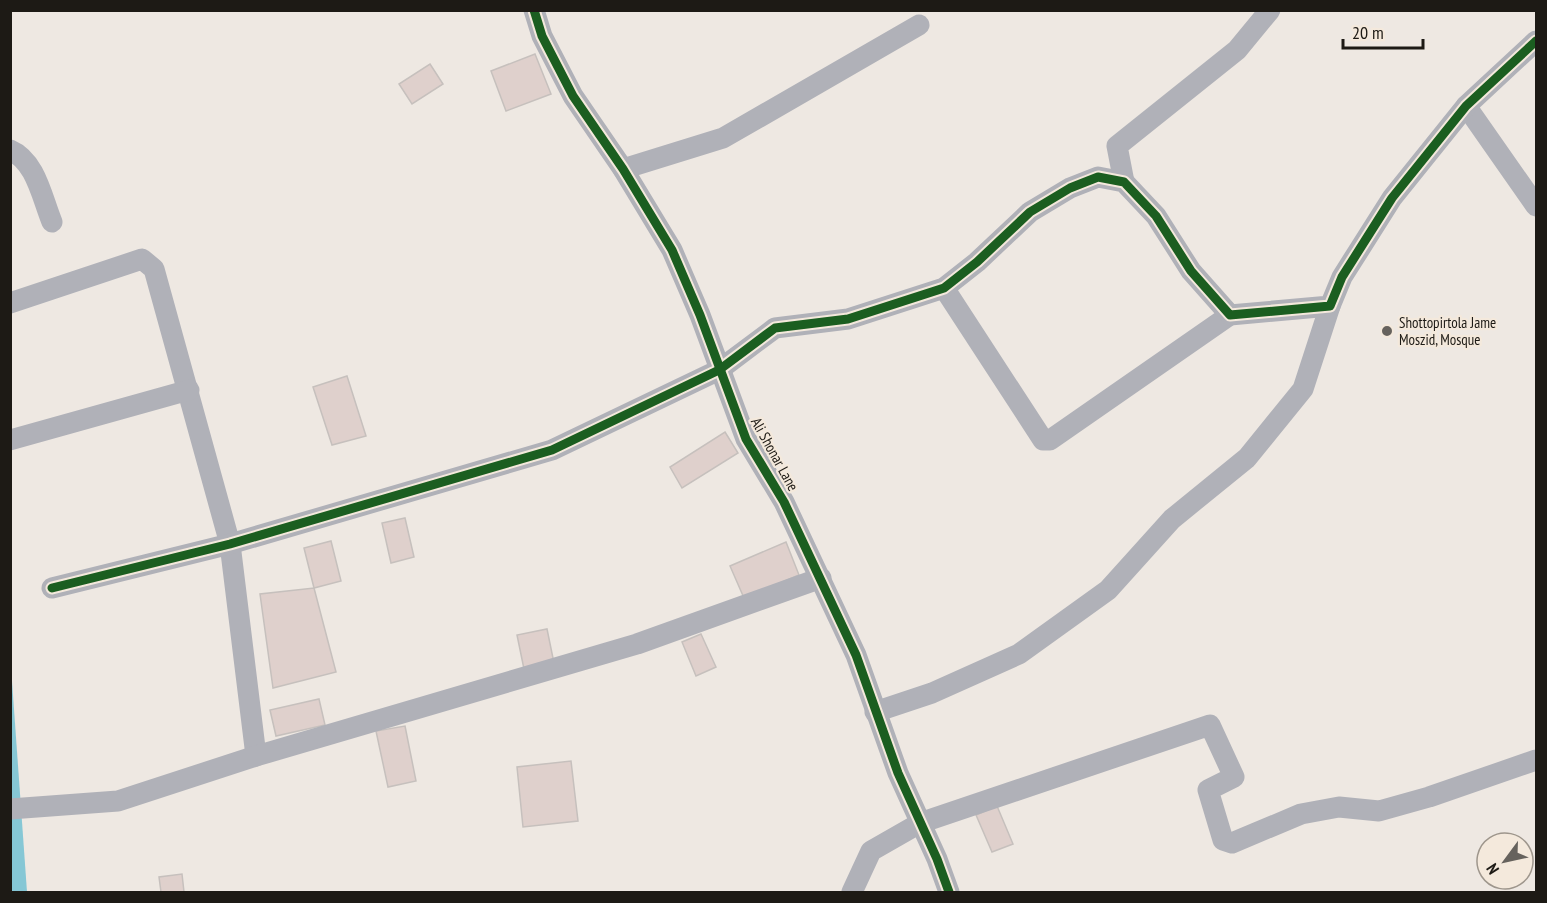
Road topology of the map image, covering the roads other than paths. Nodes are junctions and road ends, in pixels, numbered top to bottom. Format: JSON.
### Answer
{"nodes":[{"id":1,"x":534,"y":10,"type":"edge"},
{"id":2,"x":1270,"y":10,"type":"edge"},
{"id":3,"x":919,"y":25,"type":"dead end"},
{"id":4,"x":1536,"y":41,"type":"edge"},
{"id":5,"x":1466,"y":106,"type":"junction"},
{"id":6,"x":10,"y":150,"type":"edge"},
{"id":7,"x":623,"y":169,"type":"junction"},
{"id":8,"x":1124,"y":182,"type":"junction"},
{"id":9,"x":1536,"y":206,"type":"edge"},
{"id":10,"x":52,"y":222,"type":"dead end"},
{"id":11,"x":944,"y":288,"type":"junction"},
{"id":12,"x":10,"y":303,"type":"edge"},
{"id":13,"x":1329,"y":306,"type":"junction"},
{"id":14,"x":1230,"y":315,"type":"junction"},
{"id":15,"x":719,"y":370,"type":"junction"},
{"id":16,"x":189,"y":390,"type":"junction"},
{"id":17,"x":10,"y":440,"type":"edge"},
{"id":18,"x":230,"y":544,"type":"junction"},
{"id":19,"x":821,"y":578,"type":"junction"},
{"id":20,"x":52,"y":588,"type":"dead end"},
{"id":21,"x":874,"y":712,"type":"junction"},
{"id":22,"x":256,"y":756,"type":"junction"},
{"id":23,"x":1536,"y":760,"type":"edge"},
{"id":24,"x":10,"y":809,"type":"edge"},
{"id":25,"x":920,"y":823,"type":"junction"},
{"id":26,"x":852,"y":892,"type":"edge"},
{"id":27,"x":949,"y":892,"type":"edge"}],
"edges":[{"from":1,"to":7,"type":"street","name":"Ali Shonar Lane"},
{"from":2,"to":8,"type":"street"},
{"from":3,"to":7,"type":"street"},
{"from":4,"to":5,"type":"street"},
{"from":5,"to":9,"type":"street"},
{"from":5,"to":13,"type":"street"},
{"from":6,"to":10,"type":"street"},
{"from":7,"to":15,"type":"street","name":"Ali Shonar Lane"},
{"from":8,"to":11,"type":"street"},
{"from":8,"to":14,"type":"street"},
{"from":11,"to":14,"type":"street"},
{"from":11,"to":15,"type":"street"},
{"from":12,"to":16,"type":"street"},
{"from":13,"to":14,"type":"street"},
{"from":13,"to":21,"type":"street"},
{"from":15,"to":18,"type":"street"},
{"from":15,"to":19,"type":"street","name":"Ali Shonar Lane"},
{"from":16,"to":17,"type":"street"},
{"from":16,"to":18,"type":"street"},
{"from":18,"to":20,"type":"street"},
{"from":18,"to":22,"type":"street"},
{"from":19,"to":21,"type":"street","name":"Ali Shonar Lane"},
{"from":19,"to":22,"type":"street"},
{"from":21,"to":25,"type":"street","name":"Ali Shonar Lane"},
{"from":22,"to":24,"type":"street"},
{"from":23,"to":25,"type":"street"},
{"from":25,"to":26,"type":"street"},
{"from":25,"to":27,"type":"street","name":"Ali Shonar Lane"}]}
